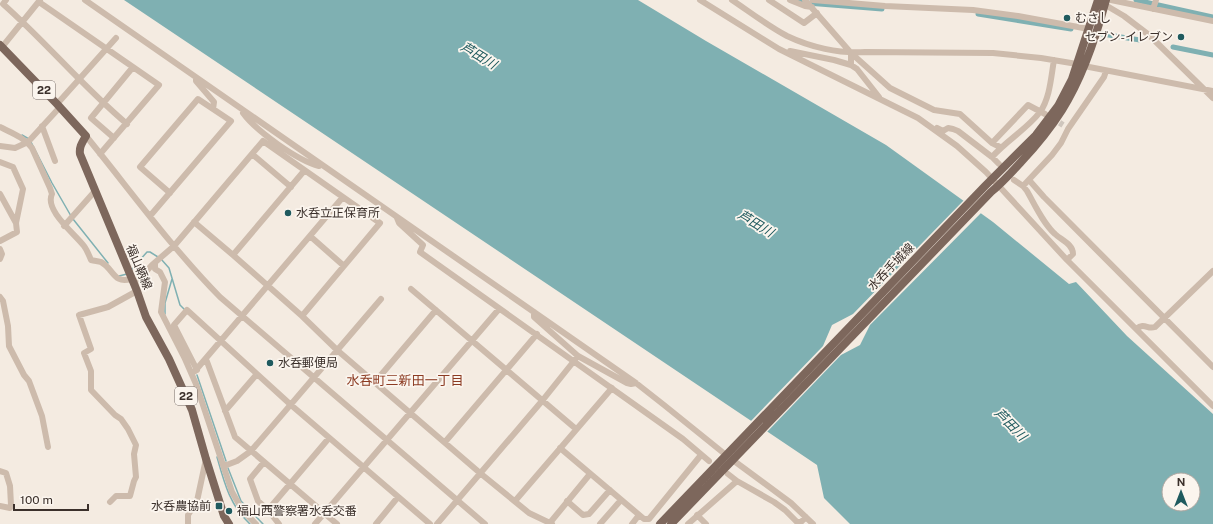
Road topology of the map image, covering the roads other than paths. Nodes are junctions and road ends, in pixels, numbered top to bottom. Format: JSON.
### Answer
{"nodes":[{"id":1,"x":6,"y":0,"type":"edge"},
{"id":2,"x":85,"y":0,"type":"edge"},
{"id":3,"x":700,"y":0,"type":"edge"},
{"id":4,"x":733,"y":0,"type":"edge"},
{"id":5,"x":769,"y":0,"type":"edge"},
{"id":6,"x":790,"y":0,"type":"edge"},
{"id":7,"x":1156,"y":0,"type":"edge"},
{"id":8,"x":40,"y":1,"type":"edge"},
{"id":9,"x":1104,"y":1,"type":"edge"},
{"id":10,"x":810,"y":3,"type":"edge"},
{"id":11,"x":1153,"y":10,"type":"junction"},
{"id":12,"x":817,"y":13,"type":"junction"},
{"id":13,"x":23,"y":21,"type":"junction"},
{"id":14,"x":1213,"y":21,"type":"edge"},
{"id":15,"x":1089,"y":30,"type":"junction"},
{"id":16,"x":116,"y":38,"type":"dead end"},
{"id":17,"x":1,"y":46,"type":"edge"},
{"id":18,"x":779,"y":48,"type":"junction"},
{"id":19,"x":107,"y":49,"type":"junction"},
{"id":20,"x":851,"y":53,"type":"junction"},
{"id":21,"x":1054,"y":60,"type":"junction"},
{"id":22,"x":851,"y":65,"type":"junction"},
{"id":23,"x":1081,"y":65,"type":"junction"},
{"id":24,"x":133,"y":67,"type":"junction"},
{"id":25,"x":1106,"y":71,"type":"junction"},
{"id":26,"x":196,"y":77,"type":"junction"},
{"id":27,"x":80,"y":80,"type":"junction"},
{"id":28,"x":1205,"y":90,"type":"junction"},
{"id":29,"x":1213,"y":91,"type":"edge"},
{"id":30,"x":1213,"y":98,"type":"edge"},
{"id":31,"x":881,"y":99,"type":"junction"},
{"id":32,"x":103,"y":104,"type":"junction"},
{"id":33,"x":58,"y":106,"type":"junction"},
{"id":34,"x":240,"y":108,"type":"junction"},
{"id":35,"x":213,"y":109,"type":"junction"},
{"id":36,"x":1043,"y":112,"type":"junction"},
{"id":37,"x":918,"y":118,"type":"junction"},
{"id":38,"x":127,"y":124,"type":"junction"},
{"id":39,"x":1062,"y":125,"type":"tunnel mouth"},
{"id":40,"x":42,"y":126,"type":"junction"},
{"id":41,"x":0,"y":127,"type":"edge"},
{"id":42,"x":1068,"y":129,"type":"junction"},
{"id":43,"x":86,"y":136,"type":"junction"},
{"id":44,"x":114,"y":138,"type":"junction"},
{"id":45,"x":265,"y":139,"type":"junction"},
{"id":46,"x":29,"y":141,"type":"junction"},
{"id":47,"x":992,"y":143,"type":"junction"},
{"id":48,"x":0,"y":146,"type":"edge"},
{"id":49,"x":1000,"y":147,"type":"junction"},
{"id":50,"x":100,"y":154,"type":"junction"},
{"id":51,"x":252,"y":154,"type":"junction"},
{"id":52,"x":992,"y":156,"type":"junction"},
{"id":53,"x":55,"y":161,"type":"dead end"},
{"id":54,"x":0,"y":162,"type":"edge"},
{"id":55,"x":999,"y":164,"type":"dead end"},
{"id":56,"x":325,"y":167,"type":"junction"},
{"id":57,"x":304,"y":171,"type":"junction"},
{"id":58,"x":1014,"y":180,"type":"dead end"},
{"id":59,"x":1029,"y":180,"type":"junction"},
{"id":60,"x":996,"y":183,"type":"junction"},
{"id":61,"x":1023,"y":186,"type":"junction"},
{"id":62,"x":291,"y":187,"type":"junction"},
{"id":63,"x":94,"y":191,"type":"junction"},
{"id":64,"x":170,"y":193,"type":"junction"},
{"id":65,"x":0,"y":194,"type":"edge"},
{"id":66,"x":343,"y":197,"type":"junction"},
{"id":67,"x":150,"y":216,"type":"junction"},
{"id":68,"x":397,"y":217,"type":"junction"},
{"id":69,"x":194,"y":222,"type":"junction"},
{"id":70,"x":16,"y":223,"type":"junction"},
{"id":71,"x":64,"y":226,"type":"junction"},
{"id":72,"x":310,"y":236,"type":"junction"},
{"id":73,"x":0,"y":241,"type":"edge"},
{"id":74,"x":174,"y":246,"type":"junction"},
{"id":75,"x":0,"y":249,"type":"edge"},
{"id":76,"x":233,"y":255,"type":"junction"},
{"id":77,"x":0,"y":259,"type":"edge"},
{"id":78,"x":158,"y":260,"type":"junction"},
{"id":79,"x":1067,"y":260,"type":"junction"},
{"id":80,"x":344,"y":266,"type":"junction"},
{"id":81,"x":1213,"y":270,"type":"edge"},
{"id":82,"x":132,"y":280,"type":"junction"},
{"id":83,"x":268,"y":287,"type":"junction"},
{"id":84,"x":411,"y":289,"type":"dead end"},
{"id":85,"x":0,"y":297,"type":"edge"},
{"id":86,"x":381,"y":298,"type":"dead end"},
{"id":87,"x":499,"y":309,"type":"junction"},
{"id":88,"x":436,"y":310,"type":"junction"},
{"id":89,"x":534,"y":312,"type":"junction"},
{"id":90,"x":302,"y":316,"type":"junction"},
{"id":91,"x":243,"y":317,"type":"junction"},
{"id":92,"x":1165,"y":318,"type":"junction"},
{"id":93,"x":1136,"y":329,"type":"junction"},
{"id":94,"x":537,"y":334,"type":"junction"},
{"id":95,"x":222,"y":341,"type":"junction"},
{"id":96,"x":472,"y":341,"type":"junction"},
{"id":97,"x":337,"y":350,"type":"junction"},
{"id":98,"x":184,"y":359,"type":"junction"},
{"id":99,"x":206,"y":359,"type":"junction"},
{"id":100,"x":577,"y":359,"type":"junction"},
{"id":101,"x":1213,"y":367,"type":"edge"},
{"id":102,"x":506,"y":370,"type":"junction"},
{"id":103,"x":196,"y":371,"type":"junction"},
{"id":104,"x":257,"y":374,"type":"junction"},
{"id":105,"x":314,"y":378,"type":"junction"},
{"id":106,"x":375,"y":382,"type":"junction"},
{"id":107,"x":636,"y":383,"type":"junction"},
{"id":108,"x":196,"y":384,"type":"junction"},
{"id":109,"x":612,"y":388,"type":"junction"},
{"id":110,"x":542,"y":401,"type":"junction"},
{"id":111,"x":291,"y":405,"type":"junction"},
{"id":112,"x":1213,"y":406,"type":"edge"},
{"id":113,"x":225,"y":411,"type":"junction"},
{"id":114,"x":411,"y":413,"type":"junction"},
{"id":115,"x":576,"y":429,"type":"junction"},
{"id":116,"x":330,"y":438,"type":"junction"},
{"id":117,"x":387,"y":440,"type":"junction"},
{"id":118,"x":445,"y":442,"type":"junction"},
{"id":119,"x":48,"y":447,"type":"dead end"},
{"id":120,"x":560,"y":448,"type":"junction"},
{"id":121,"x":251,"y":450,"type":"junction"},
{"id":122,"x":701,"y":455,"type":"junction"},
{"id":123,"x":729,"y":458,"type":"junction"},
{"id":124,"x":206,"y":459,"type":"junction"},
{"id":125,"x":709,"y":461,"type":"dead end"},
{"id":126,"x":264,"y":462,"type":"junction"},
{"id":127,"x":224,"y":466,"type":"junction"},
{"id":128,"x":364,"y":468,"type":"junction"},
{"id":129,"x":0,"y":472,"type":"edge"},
{"id":130,"x":480,"y":473,"type":"junction"},
{"id":131,"x":590,"y":474,"type":"junction"},
{"id":132,"x":728,"y":474,"type":"dead end"},
{"id":133,"x":737,"y":481,"type":"junction"},
{"id":134,"x":290,"y":484,"type":"junction"},
{"id":135,"x":610,"y":490,"type":"junction"},
{"id":136,"x":398,"y":497,"type":"junction"},
{"id":137,"x":457,"y":500,"type":"junction"},
{"id":138,"x":621,"y":500,"type":"junction"},
{"id":139,"x":515,"y":501,"type":"junction"},
{"id":140,"x":110,"y":502,"type":"dead end"},
{"id":141,"x":567,"y":502,"type":"junction"},
{"id":142,"x":0,"y":506,"type":"edge"},
{"id":143,"x":268,"y":510,"type":"junction"},
{"id":144,"x":325,"y":513,"type":"junction"},
{"id":145,"x":639,"y":515,"type":"junction"},
{"id":146,"x":697,"y":515,"type":"junction"},
{"id":147,"x":806,"y":518,"type":"junction"},
{"id":148,"x":602,"y":523,"type":"edge"},
{"id":149,"x":188,"y":524,"type":"edge"},
{"id":150,"x":230,"y":524,"type":"edge"},
{"id":151,"x":256,"y":524,"type":"edge"},
{"id":152,"x":279,"y":524,"type":"edge"},
{"id":153,"x":315,"y":524,"type":"edge"},
{"id":154,"x":337,"y":524,"type":"edge"},
{"id":155,"x":376,"y":524,"type":"edge"},
{"id":156,"x":430,"y":524,"type":"edge"},
{"id":157,"x":436,"y":524,"type":"edge"},
{"id":158,"x":485,"y":524,"type":"edge"},
{"id":159,"x":550,"y":524,"type":"edge"},
{"id":160,"x":632,"y":524,"type":"edge"},
{"id":161,"x":660,"y":524,"type":"edge"},
{"id":162,"x":671,"y":524,"type":"edge"},
{"id":163,"x":688,"y":524,"type":"edge"},
{"id":164,"x":706,"y":524,"type":"edge"},
{"id":165,"x":813,"y":524,"type":"edge"}],
"edges":[{"from":1,"to":13,"type":"street"},
{"from":2,"to":26,"type":"street"},
{"from":3,"to":18,"type":"street"},
{"from":4,"to":20,"type":"street"},
{"from":5,"to":12,"type":"street"},
{"from":6,"to":10,"type":"street"},
{"from":7,"to":11,"type":"street"},
{"from":8,"to":13,"type":"street"},
{"from":8,"to":19,"type":"street"},
{"from":9,"to":11,"type":"street"},
{"from":9,"to":15,"type":"main road","name":"水呑手城線"},
{"from":9,"to":23,"type":"main road","name":"水呑手城線"},
{"from":9,"to":28,"type":"street"},
{"from":10,"to":12,"type":"street"},
{"from":10,"to":15,"type":"street"},
{"from":11,"to":14,"type":"street"},
{"from":12,"to":20,"type":"street"},
{"from":13,"to":17,"type":"street"},
{"from":13,"to":27,"type":"street"},
{"from":15,"to":23,"type":"main road","name":"水呑手城線"},
{"from":16,"to":19,"type":"street"},
{"from":17,"to":33,"type":"main road","number":"22"},
{"from":18,"to":22,"type":"street"},
{"from":18,"to":31,"type":"street"},
{"from":19,"to":24,"type":"street"},
{"from":19,"to":27,"type":"street"},
{"from":20,"to":21,"type":"street"},
{"from":20,"to":22,"type":"street"},
{"from":20,"to":47,"type":"street"},
{"from":21,"to":23,"type":"street"},
{"from":21,"to":36,"type":"street"},
{"from":22,"to":31,"type":"street"},
{"from":23,"to":25,"type":"street"},
{"from":23,"to":60,"type":"main road","name":"水呑手城線"},
{"from":24,"to":32,"type":"street"},
{"from":24,"to":38,"type":"street"},
{"from":25,"to":28,"type":"street"},
{"from":25,"to":42,"type":"street"},
{"from":26,"to":34,"type":"street"},
{"from":26,"to":35,"type":"street"},
{"from":27,"to":32,"type":"street"},
{"from":27,"to":33,"type":"street"},
{"from":28,"to":29,"type":"street"},
{"from":28,"to":30,"type":"street"},
{"from":31,"to":37,"type":"street"},
{"from":32,"to":38,"type":"street"},
{"from":32,"to":44,"type":"street"},
{"from":33,"to":40,"type":"street"},
{"from":33,"to":43,"type":"main road","number":"22"},
{"from":34,"to":45,"type":"street"},
{"from":34,"to":56,"type":"street"},
{"from":35,"to":64,"type":"street"},
{"from":35,"to":64,"type":"street"},
{"from":36,"to":47,"type":"street"},
{"from":36,"to":49,"type":"street"},
{"from":37,"to":52,"type":"street"},
{"from":37,"to":60,"type":"street"},
{"from":38,"to":44,"type":"street"},
{"from":39,"to":42,"type":"street"},
{"from":40,"to":46,"type":"street"},
{"from":40,"to":53,"type":"street"},
{"from":41,"to":46,"type":"street"},
{"from":42,"to":59,"type":"street"},
{"from":43,"to":50,"type":"street"},
{"from":43,"to":63,"type":"main road","name":"福山鞆線","number":"22"},
{"from":44,"to":50,"type":"street"},
{"from":45,"to":51,"type":"street"},
{"from":45,"to":56,"type":"street"},
{"from":45,"to":57,"type":"street"},
{"from":46,"to":48,"type":"street"},
{"from":46,"to":71,"type":"street"},
{"from":47,"to":49,"type":"street"},
{"from":49,"to":52,"type":"street"},
{"from":50,"to":67,"type":"street"},
{"from":51,"to":62,"type":"street"},
{"from":51,"to":69,"type":"street"},
{"from":52,"to":55,"type":"street"},
{"from":54,"to":70,"type":"street"},
{"from":56,"to":68,"type":"street"},
{"from":57,"to":62,"type":"street"},
{"from":57,"to":66,"type":"street"},
{"from":58,"to":61,"type":"street"},
{"from":59,"to":61,"type":"street"},
{"from":59,"to":92,"type":"street"},
{"from":60,"to":79,"type":"street"},
{"from":60,"to":123,"type":"main road","name":"水呑手城線"},
{"from":61,"to":79,"type":"street"},
{"from":62,"to":76,"type":"street"},
{"from":63,"to":71,"type":"street"},
{"from":63,"to":82,"type":"main road","name":"福山鞆線","number":"22"},
{"from":64,"to":67,"type":"street"},
{"from":65,"to":70,"type":"street"},
{"from":66,"to":72,"type":"street"},
{"from":66,"to":80,"type":"street"},
{"from":67,"to":74,"type":"street"},
{"from":68,"to":87,"type":"street"},
{"from":68,"to":89,"type":"street"},
{"from":69,"to":74,"type":"street"},
{"from":69,"to":76,"type":"street"},
{"from":70,"to":73,"type":"street"},
{"from":71,"to":82,"type":"street"},
{"from":72,"to":80,"type":"street"},
{"from":72,"to":83,"type":"street"},
{"from":74,"to":78,"type":"street"},
{"from":74,"to":91,"type":"street"},
{"from":75,"to":77,"type":"street"},
{"from":76,"to":83,"type":"street"},
{"from":78,"to":82,"type":"street"},
{"from":78,"to":98,"type":"street"},
{"from":79,"to":93,"type":"street"},
{"from":80,"to":90,"type":"street"},
{"from":81,"to":92,"type":"street"},
{"from":82,"to":124,"type":"main road","name":"福山鞆線","number":"22"},
{"from":82,"to":140,"type":"street"},
{"from":83,"to":90,"type":"street"},
{"from":83,"to":91,"type":"street"},
{"from":84,"to":88,"type":"street"},
{"from":85,"to":119,"type":"street"},
{"from":86,"to":97,"type":"street"},
{"from":87,"to":94,"type":"street"},
{"from":87,"to":96,"type":"street"},
{"from":88,"to":96,"type":"street"},
{"from":88,"to":106,"type":"street"},
{"from":89,"to":100,"type":"street"},
{"from":89,"to":107,"type":"street"},
{"from":90,"to":97,"type":"street"},
{"from":91,"to":95,"type":"street"},
{"from":91,"to":105,"type":"street"},
{"from":92,"to":93,"type":"street"},
{"from":92,"to":101,"type":"street"},
{"from":93,"to":112,"type":"street"},
{"from":94,"to":100,"type":"street"},
{"from":94,"to":102,"type":"street"},
{"from":95,"to":99,"type":"street"},
{"from":95,"to":103,"type":"street"},
{"from":95,"to":104,"type":"street"},
{"from":96,"to":102,"type":"street"},
{"from":96,"to":114,"type":"street"},
{"from":97,"to":105,"type":"street"},
{"from":97,"to":106,"type":"street"},
{"from":98,"to":103,"type":"street"},
{"from":98,"to":108,"type":"street"},
{"from":99,"to":103,"type":"street"},
{"from":99,"to":113,"type":"street"},
{"from":100,"to":107,"type":"street"},
{"from":100,"to":109,"type":"street"},
{"from":100,"to":110,"type":"street"},
{"from":102,"to":110,"type":"street"},
{"from":102,"to":118,"type":"street"},
{"from":103,"to":108,"type":"street"},
{"from":104,"to":111,"type":"street"},
{"from":104,"to":113,"type":"street"},
{"from":105,"to":111,"type":"street"},
{"from":105,"to":117,"type":"street"},
{"from":106,"to":114,"type":"street"},
{"from":107,"to":123,"type":"street"},
{"from":108,"to":127,"type":"street"},
{"from":109,"to":115,"type":"street"},
{"from":109,"to":122,"type":"street"},
{"from":110,"to":115,"type":"street"},
{"from":110,"to":130,"type":"street"},
{"from":111,"to":116,"type":"street"},
{"from":111,"to":121,"type":"street"},
{"from":113,"to":121,"type":"street"},
{"from":114,"to":117,"type":"street"},
{"from":114,"to":118,"type":"street"},
{"from":115,"to":120,"type":"street"},
{"from":116,"to":128,"type":"street"},
{"from":116,"to":134,"type":"street"},
{"from":117,"to":128,"type":"street"},
{"from":117,"to":137,"type":"street"},
{"from":118,"to":130,"type":"street"},
{"from":120,"to":131,"type":"street"},
{"from":120,"to":139,"type":"street"},
{"from":121,"to":126,"type":"street"},
{"from":121,"to":127,"type":"street"},
{"from":122,"to":125,"type":"street"},
{"from":122,"to":145,"type":"street"},
{"from":123,"to":147,"type":"street"},
{"from":123,"to":161,"type":"main road","name":"水呑手城線"},
{"from":123,"to":162,"type":"main road","name":"水呑手城線"},
{"from":124,"to":149,"type":"street"},
{"from":124,"to":150,"type":"main road","name":"福山鞆線","number":"22"},
{"from":126,"to":134,"type":"street"},
{"from":126,"to":143,"type":"street"},
{"from":127,"to":151,"type":"street"},
{"from":128,"to":136,"type":"street"},
{"from":128,"to":144,"type":"street"},
{"from":129,"to":142,"type":"street"},
{"from":130,"to":137,"type":"street"},
{"from":130,"to":139,"type":"street"},
{"from":131,"to":135,"type":"street"},
{"from":131,"to":141,"type":"street"},
{"from":132,"to":133,"type":"street"},
{"from":133,"to":146,"type":"street"},
{"from":133,"to":147,"type":"street"},
{"from":134,"to":143,"type":"street"},
{"from":134,"to":144,"type":"street"},
{"from":135,"to":138,"type":"street"},
{"from":135,"to":141,"type":"street"},
{"from":136,"to":155,"type":"street"},
{"from":136,"to":156,"type":"street"},
{"from":137,"to":157,"type":"street"},
{"from":137,"to":158,"type":"street"},
{"from":138,"to":145,"type":"street"},
{"from":138,"to":148,"type":"street"},
{"from":139,"to":159,"type":"street"},
{"from":141,"to":159,"type":"street"},
{"from":143,"to":152,"type":"street"},
{"from":144,"to":153,"type":"street"},
{"from":144,"to":154,"type":"street"},
{"from":145,"to":160,"type":"street"},
{"from":146,"to":163,"type":"street"},
{"from":146,"to":164,"type":"street"},
{"from":147,"to":165,"type":"street"}]}
